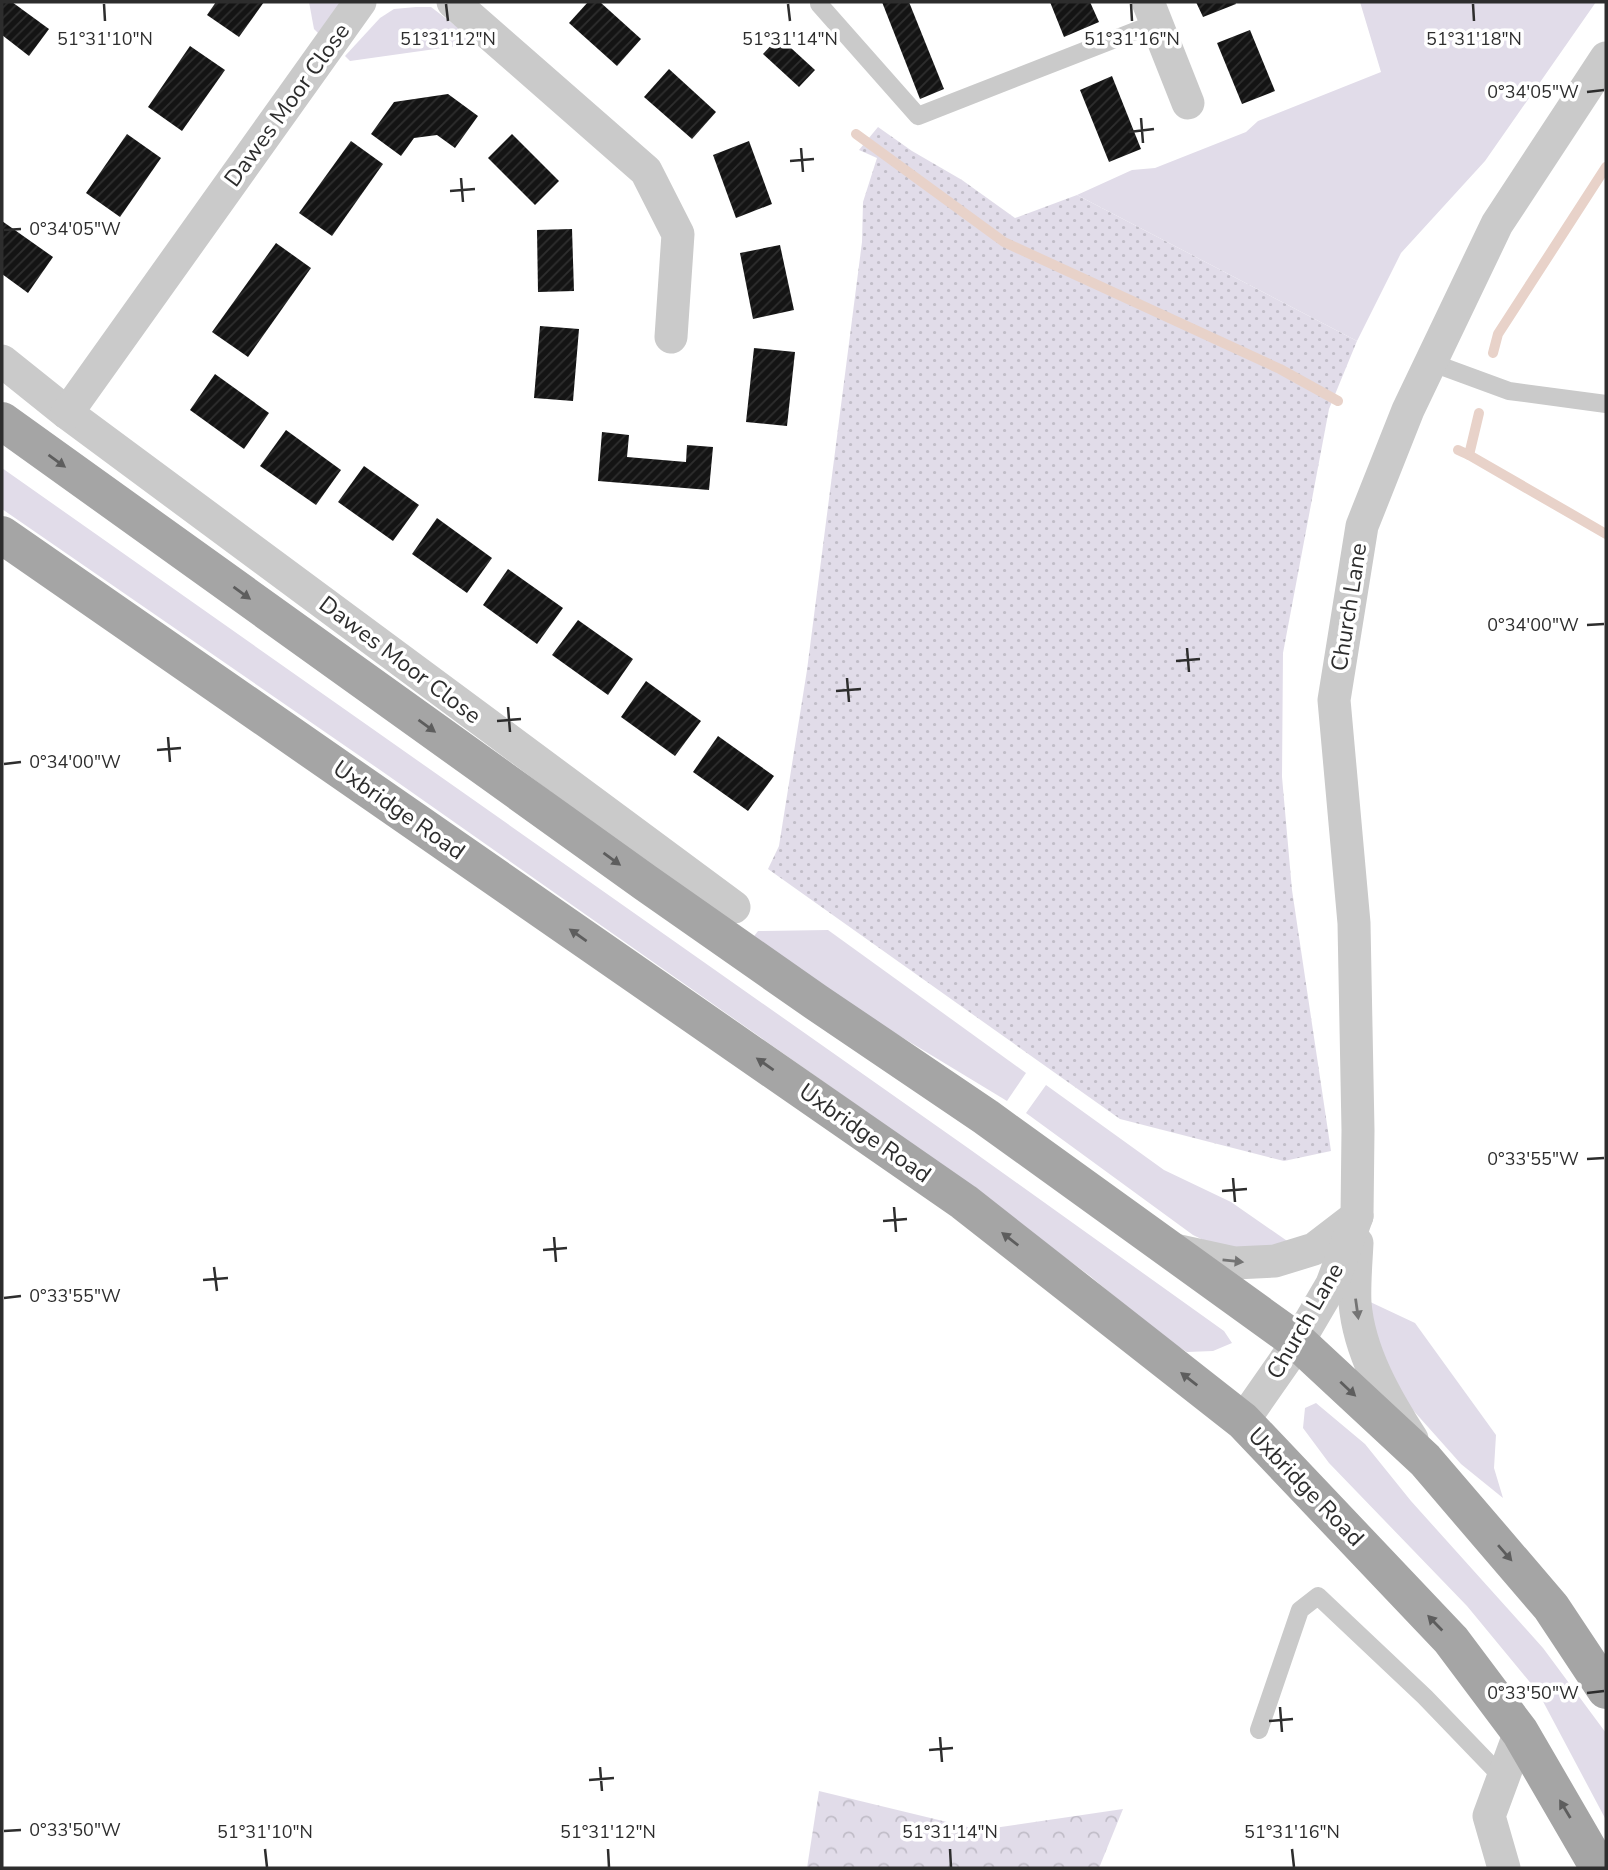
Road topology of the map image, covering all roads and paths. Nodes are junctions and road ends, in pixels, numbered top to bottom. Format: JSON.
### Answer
{"nodes":[{"id":1,"x":360,"y":2,"type":"edge"},
{"id":2,"x":453,"y":2,"type":"edge"},
{"id":3,"x":820,"y":4,"type":"dead end"},
{"id":4,"x":1152,"y":13,"type":"edge"},
{"id":5,"x":1606,"y":58,"type":"edge"},
{"id":6,"x":1188,"y":103,"type":"dead end"},
{"id":7,"x":671,"y":337,"type":"dead end"},
{"id":8,"x":2,"y":361,"type":"edge"},
{"id":9,"x":1430,"y":362,"type":"junction"},
{"id":10,"x":1606,"y":404,"type":"edge"},
{"id":11,"x":67,"y":413,"type":"junction"},
{"id":12,"x":2,"y":421,"type":"edge"},
{"id":13,"x":2,"y":534,"type":"edge"},
{"id":14,"x":734,"y":907,"type":"dead end"},
{"id":15,"x":1357,"y":1216,"type":"junction"},
{"id":16,"x":1166,"y":1247,"type":"junction"},
{"id":17,"x":1297,"y":1342,"type":"junction"},
{"id":18,"x":1243,"y":1421,"type":"junction"},
{"id":19,"x":1425,"y":1460,"type":"junction"},
{"id":20,"x":1606,"y":1690,"type":"edge"},
{"id":21,"x":1259,"y":1730,"type":"dead end"},
{"id":22,"x":1520,"y":1732,"type":"junction"},
{"id":23,"x":1503,"y":1778,"type":"junction"},
{"id":24,"x":1504,"y":1868,"type":"edge"},
{"id":25,"x":1599,"y":1868,"type":"edge"}],
"edges":[{"from":1,"to":11,"type":"street","name":"Dawes Moor Close"},
{"from":2,"to":7,"type":"street"},
{"from":3,"to":4,"type":"lane"},
{"from":4,"to":6,"type":"street"},
{"from":5,"to":9,"type":"street","name":"Church Lane"},
{"from":8,"to":11,"type":"street","name":"Dawes Moor Close"},
{"from":9,"to":10,"type":"lane"},
{"from":9,"to":15,"type":"street","name":"Church Lane"},
{"from":11,"to":14,"type":"street","name":"Dawes Moor Close"},
{"from":12,"to":16,"type":"main road","one_way":true},
{"from":18,"to":13,"type":"main road","name":"Uxbridge Road","one_way":true},
{"from":16,"to":15,"type":"street","name":"Church Lane","one_way":true},
{"from":15,"to":17,"type":"street","name":"Church Lane"},
{"from":15,"to":19,"type":"street","name":"Church Lane","one_way":true},
{"from":16,"to":17,"type":"main road"},
{"from":17,"to":18,"type":"street","name":"Church Lane"},
{"from":17,"to":19,"type":"main road","one_way":true},
{"from":22,"to":18,"type":"main road","name":"Uxbridge Road","one_way":true},
{"from":19,"to":20,"type":"main road","one_way":true},
{"from":21,"to":23,"type":"lane"},
{"from":22,"to":23,"type":"street"},
{"from":25,"to":22,"type":"main road","name":"Uxbridge Road","one_way":true},
{"from":23,"to":24,"type":"street"}]}
